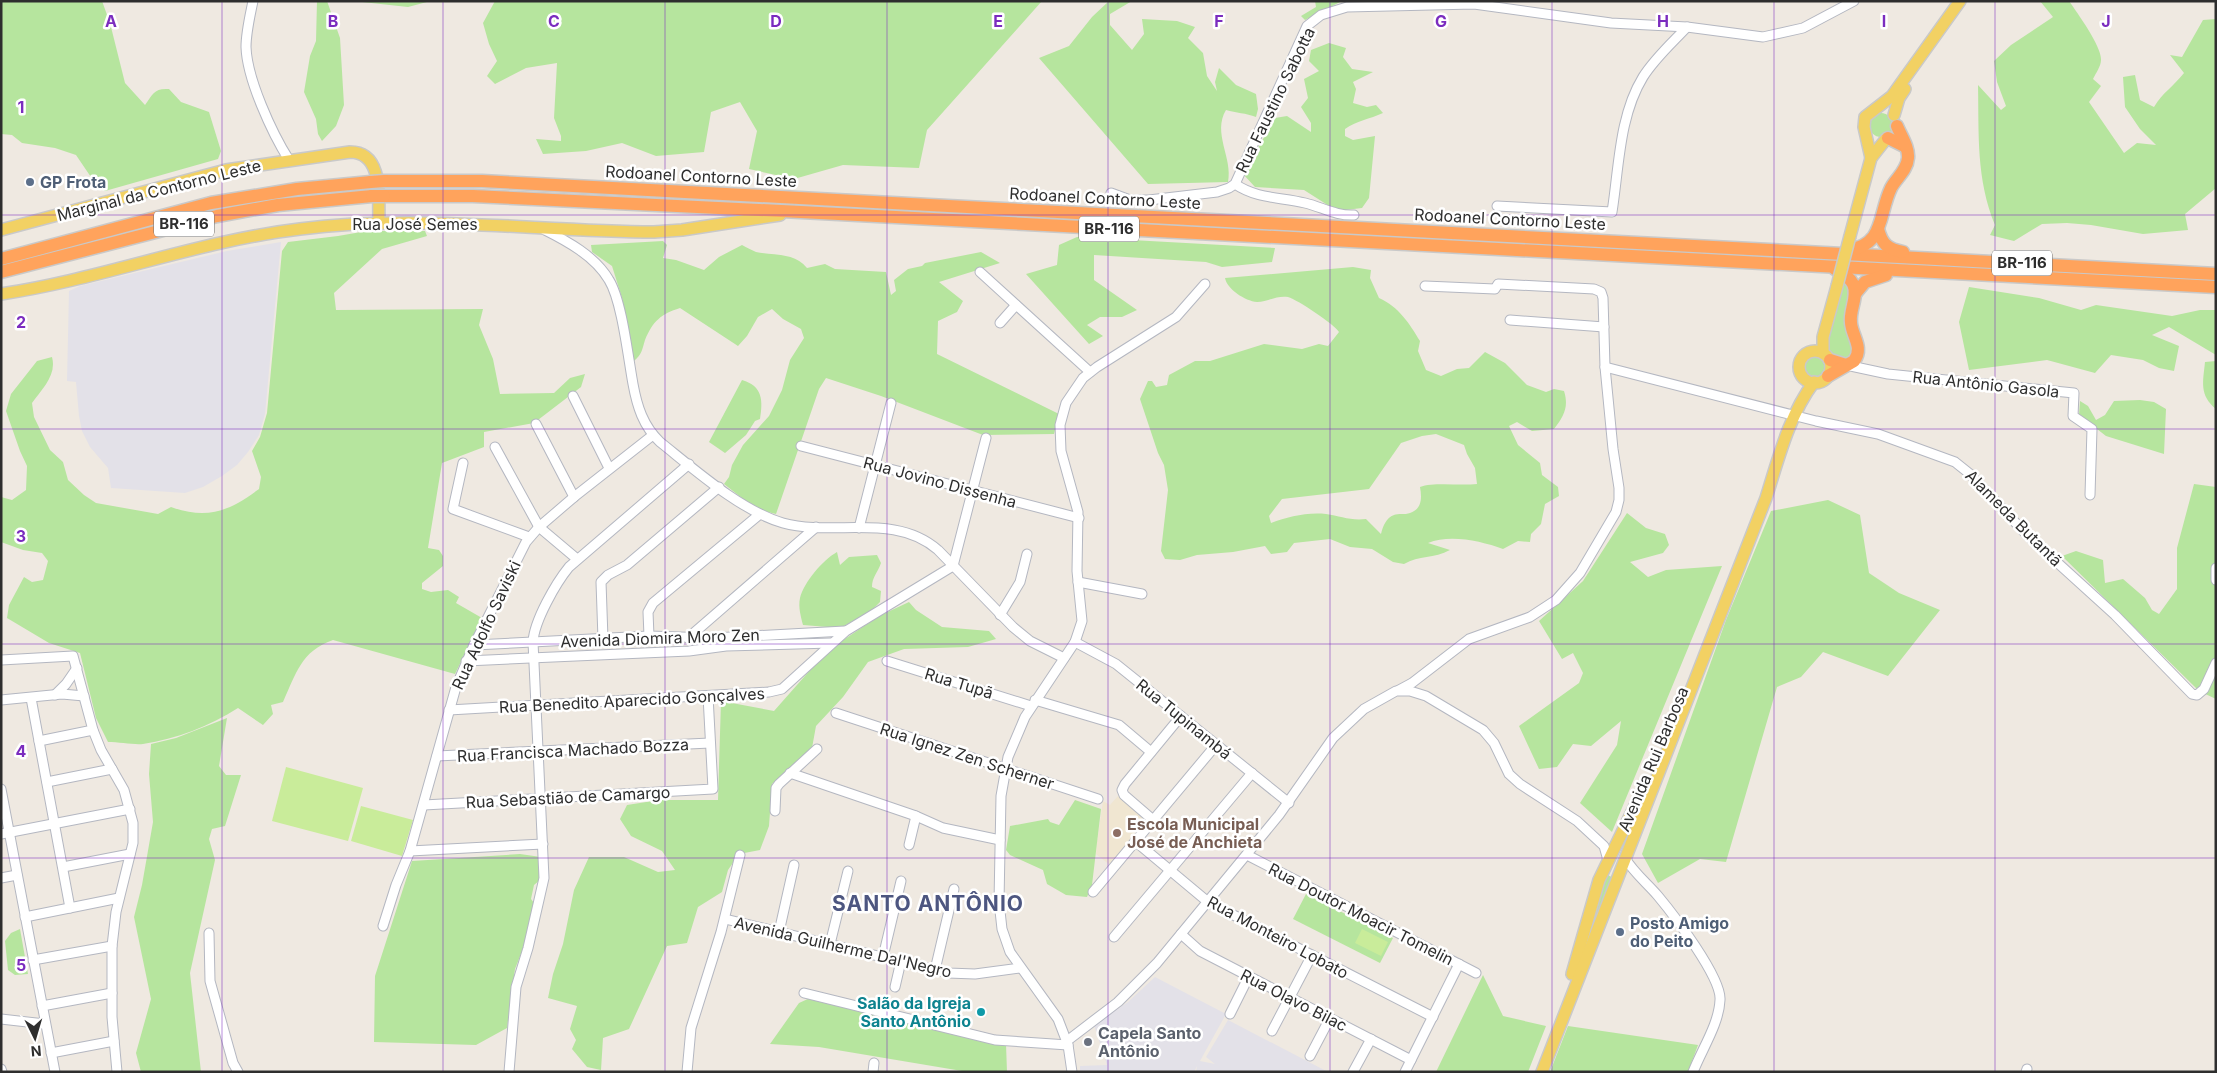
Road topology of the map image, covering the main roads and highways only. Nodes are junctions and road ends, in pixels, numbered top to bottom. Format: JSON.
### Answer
{"nodes":[{"id":1,"x":1960,"y":1,"type":"edge"},
{"id":2,"x":1969,"y":1,"type":"edge"},
{"id":3,"x":1872,"y":110,"type":"junction"},
{"id":4,"x":1895,"y":120,"type":"junction"},
{"id":5,"x":1866,"y":132,"type":"junction"},
{"id":6,"x":1887,"y":139,"type":"junction"},
{"id":7,"x":1906,"y":147,"type":"junction"},
{"id":8,"x":1871,"y":158,"type":"junction"},
{"id":9,"x":801,"y":212,"type":"junction"},
{"id":10,"x":379,"y":223,"type":"junction"},
{"id":11,"x":1878,"y":229,"type":"junction"},
{"id":12,"x":1,"y":230,"type":"edge"},
{"id":13,"x":1828,"y":252,"type":"junction"},
{"id":14,"x":1936,"y":258,"type":"junction"},
{"id":15,"x":1,"y":259,"type":"edge"},
{"id":16,"x":1838,"y":265,"type":"junction"},
{"id":17,"x":1,"y":272,"type":"edge"},
{"id":18,"x":1902,"y":272,"type":"junction"},
{"id":19,"x":2216,"y":274,"type":"edge"},
{"id":20,"x":2216,"y":287,"type":"edge"},
{"id":21,"x":34,"y":289,"type":"junction"},
{"id":22,"x":1,"y":294,"type":"edge"},
{"id":23,"x":1855,"y":294,"type":"junction"},
{"id":24,"x":1,"y":300,"type":"edge"},
{"id":25,"x":1822,"y":354,"type":"junction"},
{"id":26,"x":1846,"y":365,"type":"junction"},
{"id":27,"x":1828,"y":376,"type":"junction"},
{"id":28,"x":1809,"y":381,"type":"junction"},
{"id":29,"x":1782,"y":450,"type":"junction"},
{"id":30,"x":1609,"y":847,"type":"junction"},
{"id":31,"x":1625,"y":858,"type":"junction"},
{"id":32,"x":1608,"y":860,"type":"junction"},
{"id":33,"x":1621,"y":870,"type":"junction"},
{"id":34,"x":1535,"y":1072,"type":"edge"},
{"id":35,"x":1542,"y":1072,"type":"edge"}],
"edges":[{"from":1,"to":3,"type":"main road"},
{"from":2,"to":4,"type":"main road"},
{"from":3,"to":4,"type":"main road"},
{"from":3,"to":5,"type":"main road"},
{"from":4,"to":6,"type":"main road"},
{"from":4,"to":7,"type":"highway"},
{"from":5,"to":6,"type":"main road"},
{"from":5,"to":8,"type":"main road"},
{"from":6,"to":7,"type":"highway"},
{"from":6,"to":8,"type":"main road"},
{"from":7,"to":11,"type":"highway"},
{"from":8,"to":16,"type":"main road","bridge":true},
{"from":9,"to":10,"type":"main road","name":"Rua José Semes"},
{"from":9,"to":16,"type":"highway","name":"Rodoanel Contorno Leste","number":"BR-116"},
{"from":9,"to":17,"type":"highway","name":"Rodoanel Contorno Leste","number":"BR-116"},
{"from":10,"to":12,"type":"main road","name":"Marginal da Contorno Leste"},
{"from":10,"to":21,"type":"main road","name":"Rua José Semes"},
{"from":11,"to":13,"type":"highway"},
{"from":11,"to":14,"type":"highway"},
{"from":13,"to":14,"type":"highway","name":"Rodoanel Contorno Leste","number":"BR-116"},
{"from":13,"to":15,"type":"highway","name":"Rodoanel Contorno Leste","number":"BR-116"},
{"from":14,"to":19,"type":"highway","name":"Rodoanel Contorno Leste","number":"BR-116"},
{"from":16,"to":18,"type":"highway","name":"Rodoanel Contorno Leste","number":"BR-116"},
{"from":16,"to":23,"type":"highway"},
{"from":16,"to":25,"type":"main road","bridge":true},
{"from":18,"to":20,"type":"highway","name":"Rodoanel Contorno Leste","number":"BR-116"},
{"from":18,"to":23,"type":"highway"},
{"from":21,"to":22,"type":"main road","name":"Rua José Semes"},
{"from":21,"to":24,"type":"main road","name":"Rua José Semes"},
{"from":23,"to":26,"type":"highway"},
{"from":25,"to":26,"type":"highway"},
{"from":25,"to":27,"type":"main road"},
{"from":25,"to":28,"type":"main road"},
{"from":26,"to":27,"type":"highway"},
{"from":27,"to":28,"type":"main road"},
{"from":28,"to":29,"type":"main road","name":"Avenida Rui Barbosa"},
{"from":29,"to":30,"type":"main road","name":"Avenida Rui Barbosa"},
{"from":29,"to":31,"type":"main road","name":"Avenida Rui Barbosa"},
{"from":30,"to":31,"type":"main road"},
{"from":30,"to":32,"type":"main road","name":"Avenida Rui Barbosa"},
{"from":31,"to":33,"type":"main road","name":"Avenida Rui Barbosa"},
{"from":32,"to":33,"type":"main road"},
{"from":32,"to":34,"type":"main road","name":"Avenida Rui Barbosa"},
{"from":33,"to":35,"type":"main road","name":"Avenida Rui Barbosa"}]}
